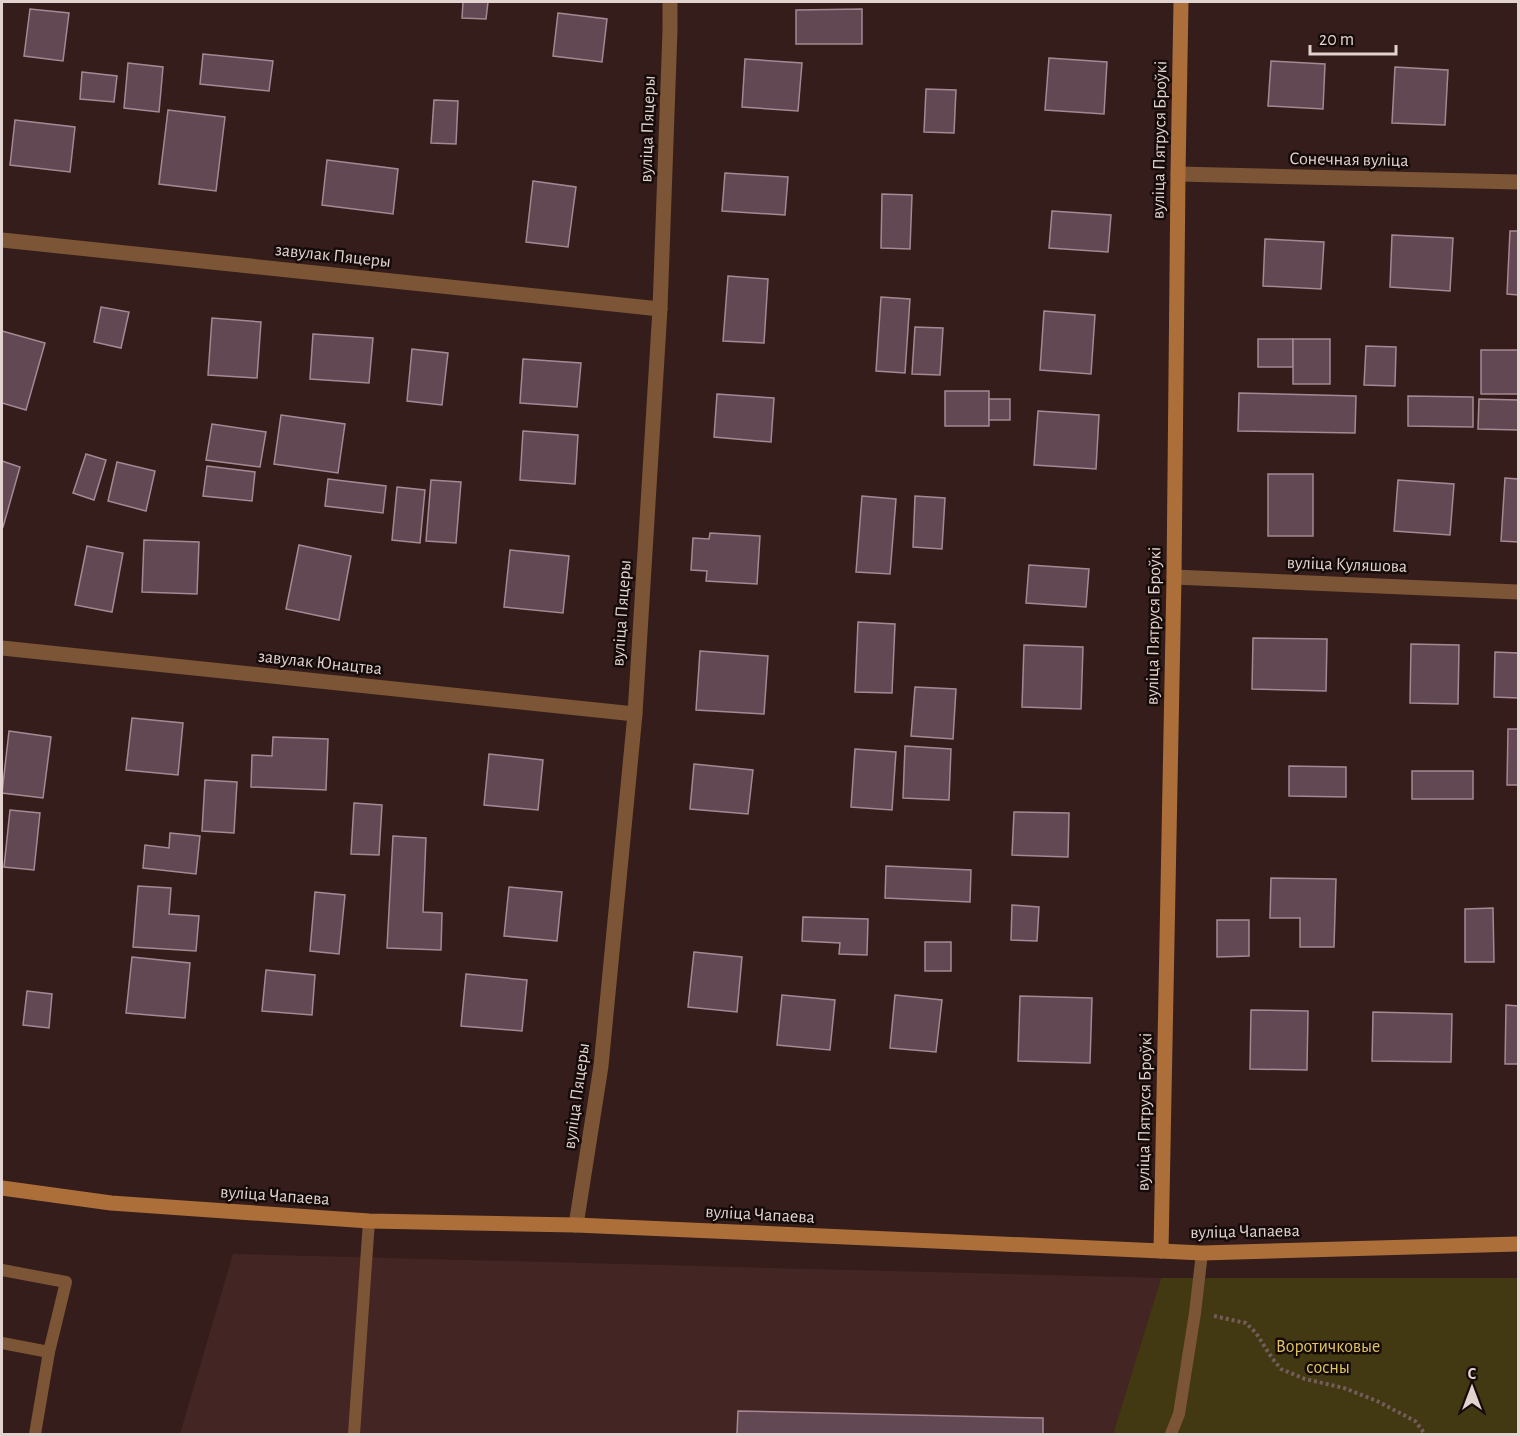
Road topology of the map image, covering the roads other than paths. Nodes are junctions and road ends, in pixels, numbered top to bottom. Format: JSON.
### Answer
{"nodes":[{"id":1,"x":670,"y":2,"type":"edge"},
{"id":2,"x":1181,"y":2,"type":"edge"},
{"id":3,"x":1178,"y":174,"type":"junction"},
{"id":4,"x":1518,"y":182,"type":"edge"},
{"id":5,"x":2,"y":240,"type":"edge"},
{"id":6,"x":660,"y":309,"type":"junction"},
{"id":7,"x":1174,"y":577,"type":"junction"},
{"id":8,"x":1518,"y":592,"type":"edge"},
{"id":9,"x":2,"y":648,"type":"edge"},
{"id":10,"x":635,"y":714,"type":"junction"},
{"id":11,"x":2,"y":1188,"type":"edge"},
{"id":12,"x":369,"y":1221,"type":"junction"},
{"id":13,"x":576,"y":1225,"type":"junction"},
{"id":14,"x":1518,"y":1244,"type":"edge"},
{"id":15,"x":1161,"y":1251,"type":"junction"},
{"id":16,"x":1202,"y":1253,"type":"junction"},
{"id":17,"x":2,"y":1270,"type":"edge"},
{"id":18,"x":2,"y":1343,"type":"edge"},
{"id":19,"x":49,"y":1352,"type":"junction"},
{"id":20,"x":35,"y":1434,"type":"edge"},
{"id":21,"x":354,"y":1434,"type":"edge"},
{"id":22,"x":1171,"y":1434,"type":"edge"}],
"edges":[{"from":1,"to":6,"type":"street","name":"вуліца Пяцеры"},
{"from":2,"to":3,"type":"main road","name":"вуліца Пятруся Броўкі"},
{"from":3,"to":4,"type":"street","name":"Сонечная вуліца"},
{"from":3,"to":7,"type":"main road","name":"вуліца Пятруся Броўкі"},
{"from":5,"to":6,"type":"street","name":"завулак Пяцеры"},
{"from":6,"to":10,"type":"street","name":"вуліца Пяцеры"},
{"from":7,"to":8,"type":"street","name":"вуліца Куляшова"},
{"from":7,"to":15,"type":"main road","name":"вуліца Пятруся Броўкі"},
{"from":9,"to":10,"type":"street","name":"завулак Юнацтва"},
{"from":10,"to":13,"type":"street","name":"вуліца Пяцеры"},
{"from":11,"to":12,"type":"main road","name":"вуліца Чапаева"},
{"from":12,"to":13,"type":"main road","name":"вуліца Чапаева"},
{"from":12,"to":21,"type":"lane"},
{"from":13,"to":15,"type":"main road","name":"вуліца Чапаева"},
{"from":14,"to":16,"type":"main road","name":"вуліца Чапаева"},
{"from":15,"to":16,"type":"main road","name":"вуліца Чапаева"},
{"from":16,"to":22,"type":"lane"},
{"from":17,"to":19,"type":"lane"},
{"from":18,"to":19,"type":"lane"},
{"from":19,"to":20,"type":"lane"}]}
